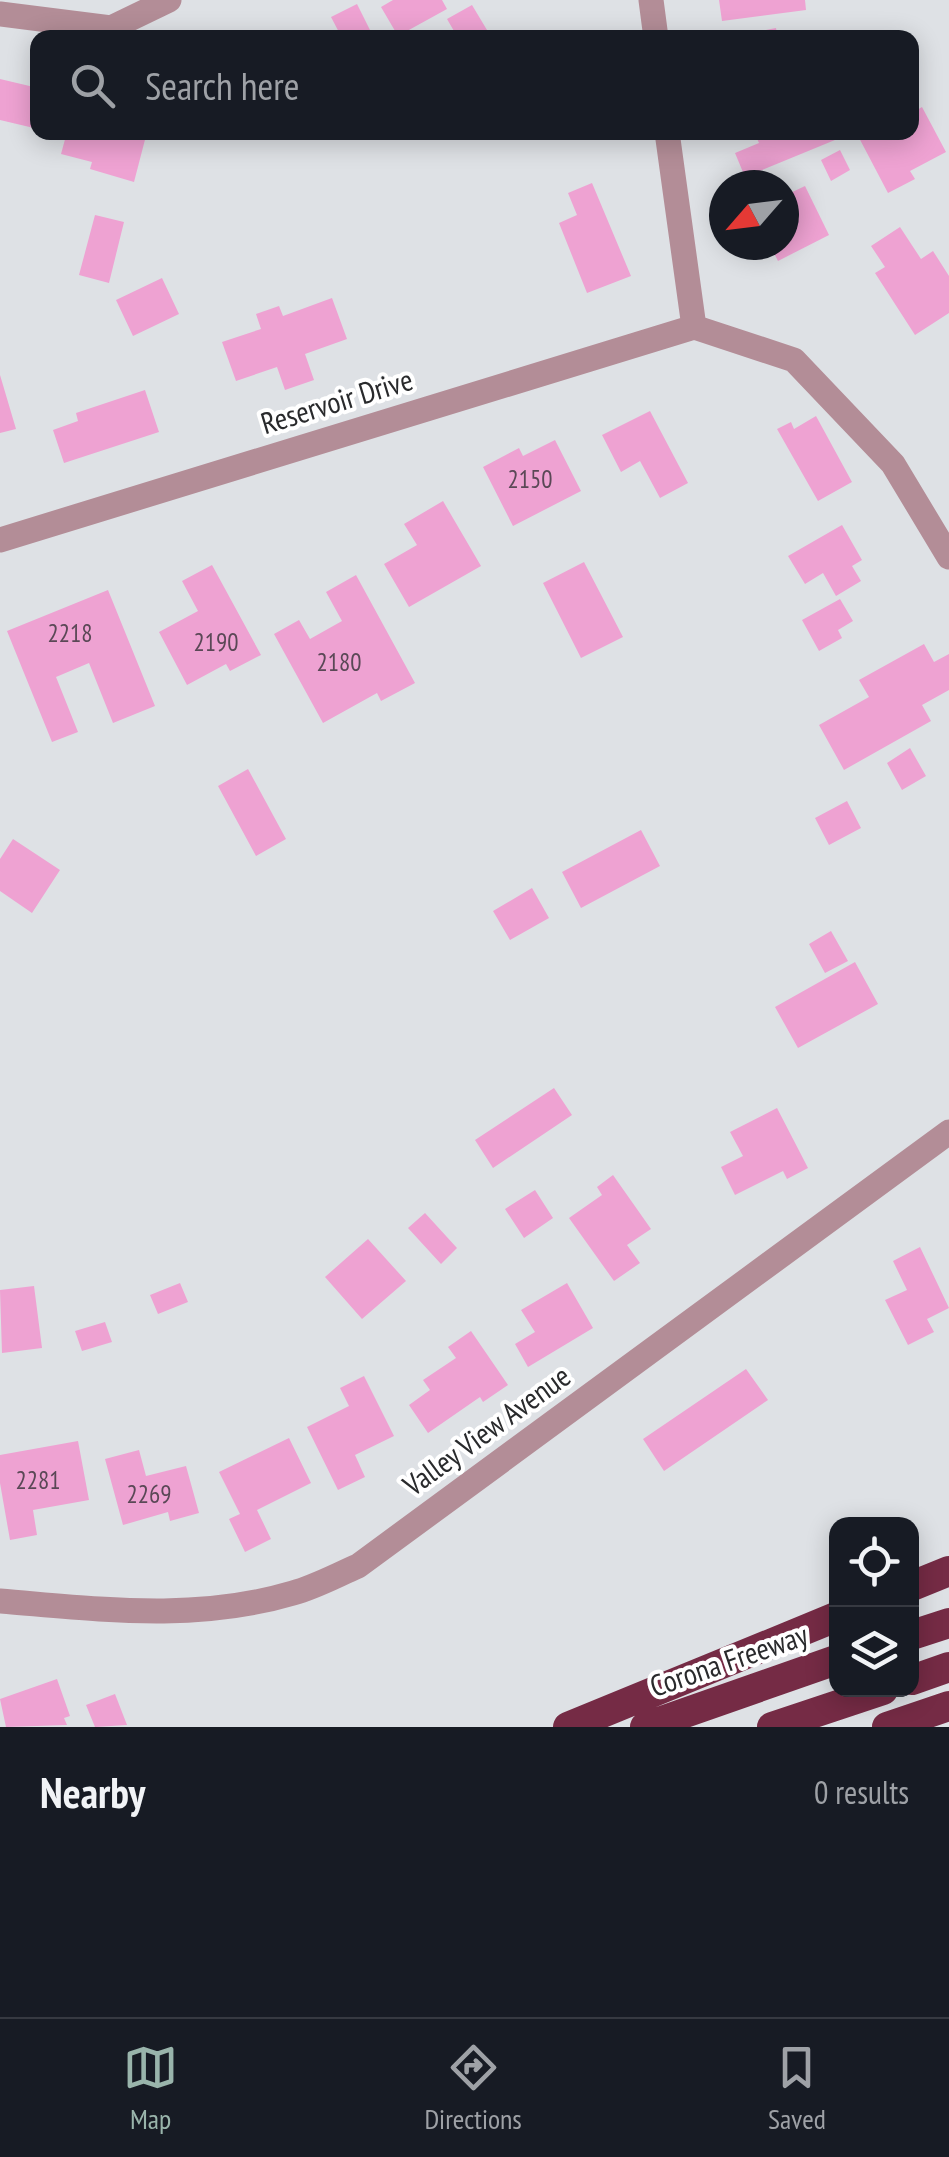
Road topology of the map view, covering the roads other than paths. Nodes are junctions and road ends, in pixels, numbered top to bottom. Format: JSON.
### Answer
{"nodes":[{"id":1,"x":169,"y":0,"type":"edge"},
{"id":2,"x":651,"y":0,"type":"edge"},
{"id":3,"x":0,"y":14,"type":"edge"},
{"id":4,"x":655,"y":30,"type":"edge"},
{"id":5,"x":668,"y":140,"type":"edge"},
{"id":6,"x":694,"y":327,"type":"junction"},
{"id":7,"x":0,"y":540,"type":"edge"},
{"id":8,"x":949,"y":557,"type":"edge"},
{"id":9,"x":949,"y":1132,"type":"edge"},
{"id":10,"x":949,"y":1571,"type":"edge"},
{"id":11,"x":919,"y":1583,"type":"edge"},
{"id":12,"x":0,"y":1602,"type":"edge"},
{"id":13,"x":829,"y":1620,"type":"edge"},
{"id":14,"x":949,"y":1623,"type":"edge"},
{"id":15,"x":919,"y":1633,"type":"edge"},
{"id":16,"x":829,"y":1662,"type":"edge"},
{"id":17,"x":949,"y":1667,"type":"edge"},
{"id":18,"x":919,"y":1678,"type":"edge"},
{"id":19,"x":861,"y":1697,"type":"edge"},
{"id":20,"x":949,"y":1706,"type":"edge"},
{"id":21,"x":568,"y":1727,"type":"edge"},
{"id":22,"x":645,"y":1727,"type":"edge"},
{"id":23,"x":772,"y":1727,"type":"edge"},
{"id":24,"x":887,"y":1727,"type":"edge"}],
"edges":[{"from":1,"to":3,"type":"street"},
{"from":2,"to":4,"type":"street"},
{"from":5,"to":6,"type":"street"},
{"from":6,"to":7,"type":"street","name":"Reservoir Drive"},
{"from":6,"to":8,"type":"street"},
{"from":9,"to":12,"type":"street","name":"Valley View Avenue"},
{"from":10,"to":11,"type":"highway"},
{"from":13,"to":21,"type":"highway"},
{"from":14,"to":15,"type":"highway"},
{"from":16,"to":22,"type":"highway","name":"Corona Freeway"},
{"from":17,"to":18,"type":"highway"},
{"from":19,"to":23,"type":"highway"},
{"from":20,"to":24,"type":"highway"}]}
